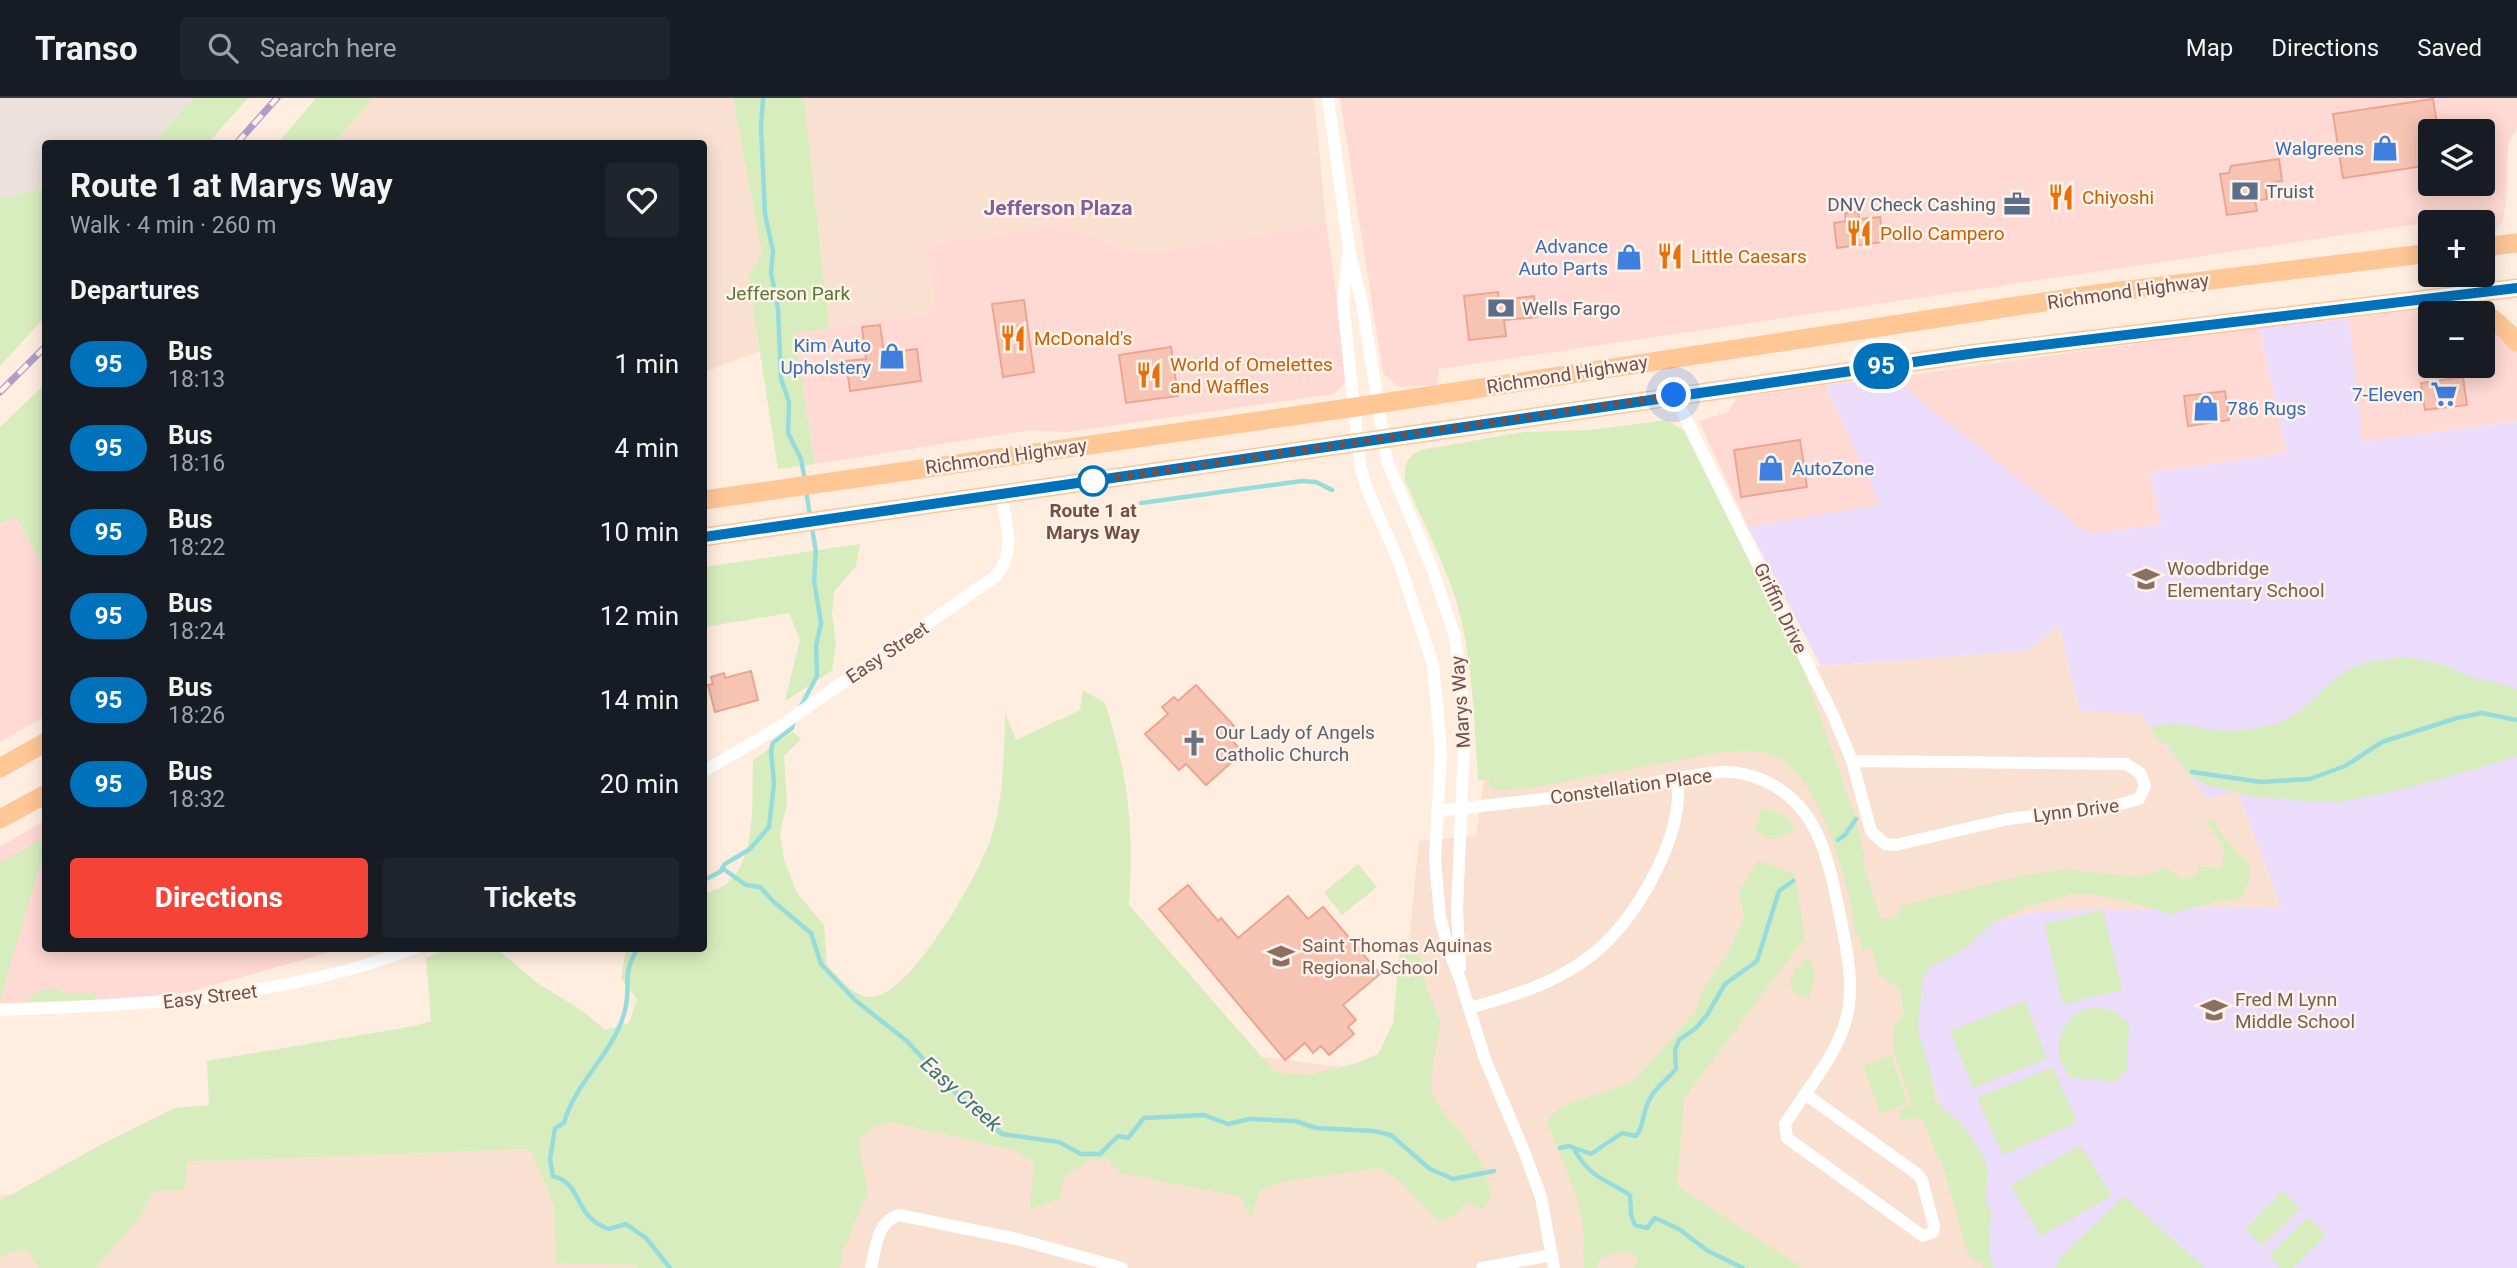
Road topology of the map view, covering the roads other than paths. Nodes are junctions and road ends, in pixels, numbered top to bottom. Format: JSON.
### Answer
{"nodes":[{"id":1,"x":1328,"y":98,"type":"edge"},
{"id":2,"x":2517,"y":243,"type":"edge"},
{"id":3,"x":2495,"y":246,"type":"edge"},
{"id":4,"x":1349,"y":249,"type":"junction"},
{"id":5,"x":2418,"y":255,"type":"edge"},
{"id":6,"x":2517,"y":288,"type":"edge"},
{"id":7,"x":2444,"y":296,"type":"junction"},
{"id":8,"x":2517,"y":341,"type":"edge"},
{"id":9,"x":1674,"y":395,"type":"junction"},
{"id":10,"x":1377,"y":404,"type":"junction"},
{"id":11,"x":1356,"y":407,"type":"junction"},
{"id":12,"x":1382,"y":439,"type":"junction"},
{"id":13,"x":1358,"y":442,"type":"junction"},
{"id":14,"x":1002,"y":495,"type":"junction"},
{"id":15,"x":707,"y":500,"type":"edge"},
{"id":16,"x":707,"y":537,"type":"edge"},
{"id":17,"x":42,"y":744,"type":"edge"},
{"id":18,"x":1852,"y":761,"type":"junction"},
{"id":19,"x":0,"y":768,"type":"edge"},
{"id":20,"x":707,"y":770,"type":"edge"},
{"id":21,"x":1678,"y":779,"type":"junction"},
{"id":22,"x":42,"y":796,"type":"edge"},
{"id":23,"x":1462,"y":808,"type":"junction"},
{"id":24,"x":1437,"y":811,"type":"junction"},
{"id":25,"x":0,"y":819,"type":"edge"},
{"id":26,"x":1871,"y":829,"type":"joint"},
{"id":27,"x":403,"y":952,"type":"edge"},
{"id":28,"x":1461,"y":979,"type":"junction"},
{"id":29,"x":1469,"y":1008,"type":"junction"},
{"id":30,"x":0,"y":1010,"type":"edge"},
{"id":31,"x":1805,"y":1094,"type":"junction"},
{"id":32,"x":1553,"y":1261,"type":"edge"},
{"id":33,"x":871,"y":1268,"type":"edge"},
{"id":34,"x":1122,"y":1268,"type":"edge"},
{"id":35,"x":1482,"y":1268,"type":"edge"}],
"edges":[{"from":1,"to":4,"type":"street"},
{"from":2,"to":3,"type":"main road"},
{"from":4,"to":10,"type":"street","name":"Marys Way"},
{"from":4,"to":11,"type":"street","name":"Marys Way"},
{"from":5,"to":10,"type":"main road","name":"Richmond Highway"},
{"from":6,"to":7,"type":"main road","name":"Richmond Highway"},
{"from":7,"to":8,"type":"main road"},
{"from":7,"to":9,"type":"main road","name":"Richmond Highway"},
{"from":9,"to":12,"type":"main road","name":"Richmond Highway"},
{"from":9,"to":18,"type":"street","name":"Griffin Drive"},
{"from":10,"to":11,"type":"main road","name":"Richmond Highway"},
{"from":10,"to":12,"type":"street","name":"Marys Way"},
{"from":11,"to":13,"type":"street","name":"Marys Way"},
{"from":11,"to":15,"type":"main road","name":"Richmond Highway"},
{"from":12,"to":13,"type":"main road","name":"Richmond Highway"},
{"from":12,"to":23,"type":"street","name":"Marys Way"},
{"from":13,"to":14,"type":"main road","name":"Richmond Highway"},
{"from":13,"to":24,"type":"street","name":"Marys Way"},
{"from":14,"to":16,"type":"main road","name":"Richmond Highway"},
{"from":14,"to":20,"type":"street","name":"Easy Street"},
{"from":17,"to":19,"type":"main road"},
{"from":18,"to":26,"type":"street","name":"Griffin Drive"},
{"from":18,"to":26,"type":"street","name":"Lynn Drive"},
{"from":21,"to":23,"type":"street","name":"Constellation Place"},
{"from":21,"to":29,"type":"street"},
{"from":21,"to":31,"type":"street","name":"Constellation Place"},
{"from":22,"to":25,"type":"main road"},
{"from":23,"to":24,"type":"street","name":"Constellation Place"},
{"from":23,"to":28,"type":"street","name":"Marys Way"},
{"from":24,"to":28,"type":"street","name":"Marys Way"},
{"from":27,"to":30,"type":"street","name":"Easy Street"},
{"from":28,"to":29,"type":"street","name":"Marys Way"},
{"from":29,"to":32,"type":"street","name":"Marys Way"},
{"from":31,"to":31,"type":"street","name":"Constellation Place"},
{"from":32,"to":35,"type":"street"},
{"from":33,"to":34,"type":"street"}]}
